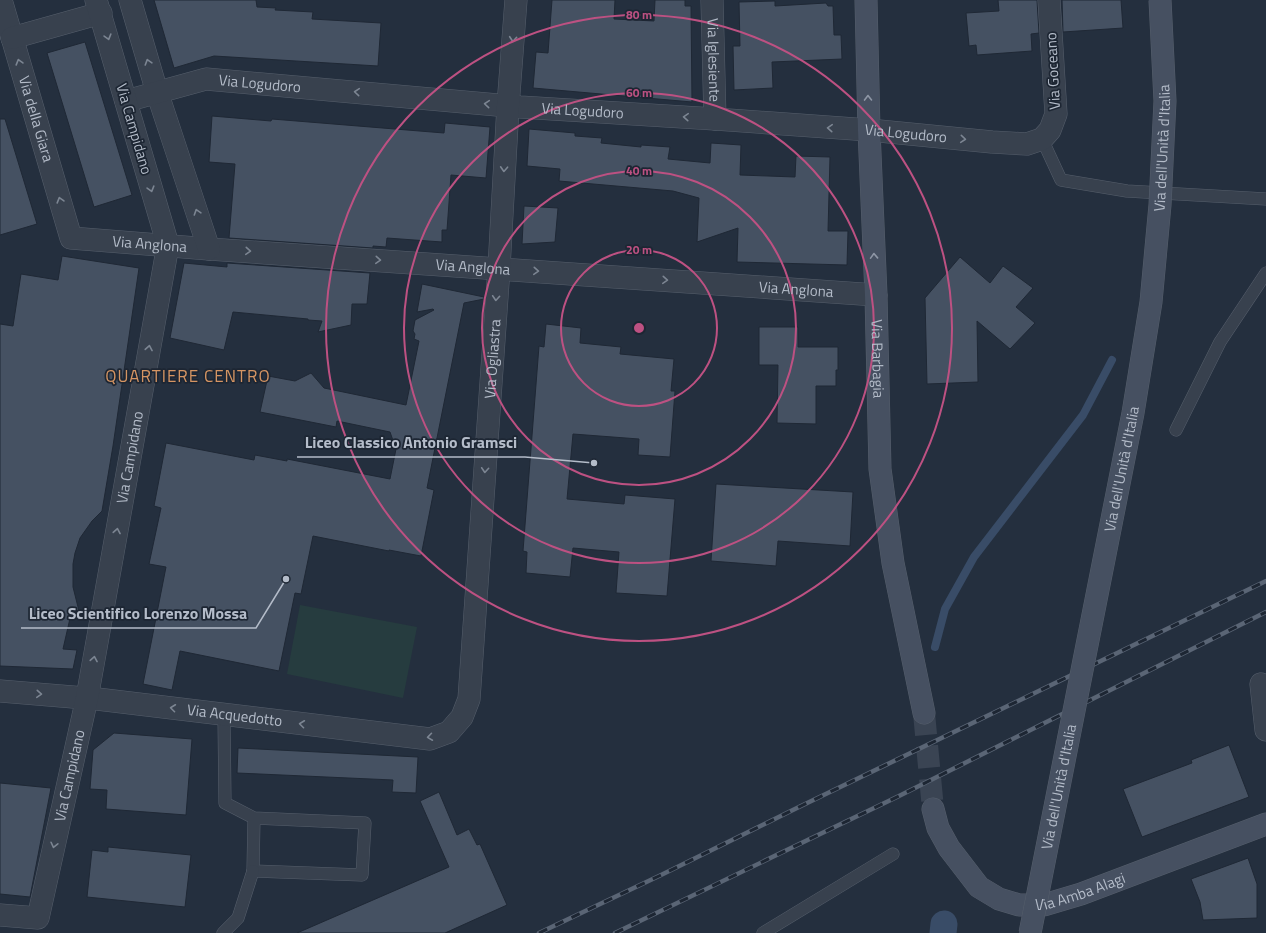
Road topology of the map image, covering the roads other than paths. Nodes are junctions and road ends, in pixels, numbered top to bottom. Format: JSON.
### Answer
{"nodes":[{"id":1,"x":1,"y":0,"type":"edge"},
{"id":2,"x":130,"y":0,"type":"edge"},
{"id":3,"x":516,"y":0,"type":"edge"},
{"id":4,"x":712,"y":0,"type":"edge"},
{"id":5,"x":866,"y":0,"type":"edge"},
{"id":6,"x":1049,"y":0,"type":"edge"},
{"id":7,"x":1160,"y":0,"type":"edge"},
{"id":8,"x":98,"y":6,"type":"edge"},
{"id":9,"x":12,"y":38,"type":"junction"},
{"id":10,"x":157,"y":92,"type":"junction"},
{"id":11,"x":126,"y":101,"type":"junction"},
{"id":12,"x":508,"y":106,"type":"junction"},
{"id":13,"x":715,"y":119,"type":"junction"},
{"id":14,"x":869,"y":130,"type":"junction"},
{"id":15,"x":1042,"y":139,"type":"junction"},
{"id":16,"x":1266,"y":199,"type":"edge"},
{"id":17,"x":71,"y":238,"type":"joint"},
{"id":18,"x":168,"y":245,"type":"junction"},
{"id":19,"x":209,"y":249,"type":"junction"},
{"id":20,"x":499,"y":268,"type":"junction"},
{"id":21,"x":1266,"y":273,"type":"edge"},
{"id":22,"x":876,"y":295,"type":"junction"},
{"id":23,"x":1176,"y":430,"type":"dead end"},
{"id":24,"x":1261,"y":684,"type":"dead end"},
{"id":25,"x":0,"y":691,"type":"edge"},
{"id":26,"x":87,"y":698,"type":"junction"},
{"id":27,"x":924,"y":713,"type":"tunnel mouth"},
{"id":28,"x":224,"y":715,"type":"junction"},
{"id":29,"x":462,"y":717,"type":"joint"},
{"id":30,"x":1266,"y":730,"type":"edge"},
{"id":31,"x":933,"y":809,"type":"tunnel mouth"},
{"id":32,"x":254,"y":818,"type":"junction"},
{"id":33,"x":1266,"y":824,"type":"edge"},
{"id":34,"x":893,"y":854,"type":"dead end"},
{"id":35,"x":253,"y":871,"type":"junction"},
{"id":36,"x":0,"y":914,"type":"edge"},
{"id":37,"x":223,"y":933,"type":"edge"},
{"id":38,"x":763,"y":933,"type":"edge"},
{"id":39,"x":1030,"y":933,"type":"edge"}],
"edges":[{"from":1,"to":9,"type":"street","name":"Via della Giara"},
{"from":10,"to":2,"type":"street","one_way":true},
{"from":3,"to":12,"type":"street","name":"Via Ogliastra","one_way":true},
{"from":4,"to":13,"type":"street","name":"Via Iglesiente"},
{"from":14,"to":5,"type":"street","name":"Via Barbagia","one_way":true},
{"from":6,"to":15,"type":"street","name":"Via Goceano"},
{"from":7,"to":39,"type":"street","name":"Via dell'Unità d'Italia","bridge":true},
{"from":8,"to":9,"type":"street"},
{"from":8,"to":11,"type":"street","name":"Via Campidano","one_way":true},
{"from":17,"to":9,"type":"street","name":"Via della Giara","one_way":true},
{"from":10,"to":11,"type":"street","name":"Via Logudoro"},
{"from":12,"to":10,"type":"street","name":"Via Logudoro","one_way":true},
{"from":19,"to":10,"type":"street","one_way":true},
{"from":11,"to":18,"type":"street","name":"Via Campidano","one_way":true},
{"from":13,"to":12,"type":"street","name":"Via Logudoro","one_way":true},
{"from":12,"to":20,"type":"street","name":"Via Ogliastra","one_way":true},
{"from":14,"to":13,"type":"street","name":"Via Logudoro","one_way":true},
{"from":14,"to":15,"type":"street","name":"Via Logudoro","one_way":true},
{"from":22,"to":14,"type":"street","name":"Via Barbagia","one_way":true},
{"from":15,"to":16,"type":"lane"},
{"from":17,"to":18,"type":"street","name":"Via Anglona"},
{"from":18,"to":19,"type":"street","name":"Via Anglona"},
{"from":26,"to":18,"type":"street","name":"Via Campidano","one_way":true},
{"from":19,"to":20,"type":"street","name":"Via Anglona","one_way":true},
{"from":20,"to":22,"type":"street","name":"Via Anglona","one_way":true},
{"from":20,"to":29,"type":"street","name":"Via Ogliastra","one_way":true},
{"from":21,"to":23,"type":"lane"},
{"from":22,"to":27,"type":"street","name":"Via Barbagia"},
{"from":24,"to":30,"type":"street"},
{"from":25,"to":26,"type":"street","name":"Via Acquedotto","one_way":true},
{"from":28,"to":26,"type":"street","name":"Via Acquedotto","one_way":true},
{"from":26,"to":36,"type":"street","name":"Via Campidano","one_way":true},
{"from":29,"to":28,"type":"street","name":"Via Acquedotto","one_way":true},
{"from":28,"to":32,"type":"lane"},
{"from":31,"to":33,"type":"street","name":"Via Amba Alagi"},
{"from":32,"to":35,"type":"lane"},
{"from":32,"to":35,"type":"lane"},
{"from":34,"to":38,"type":"lane"},
{"from":35,"to":37,"type":"lane"}]}
